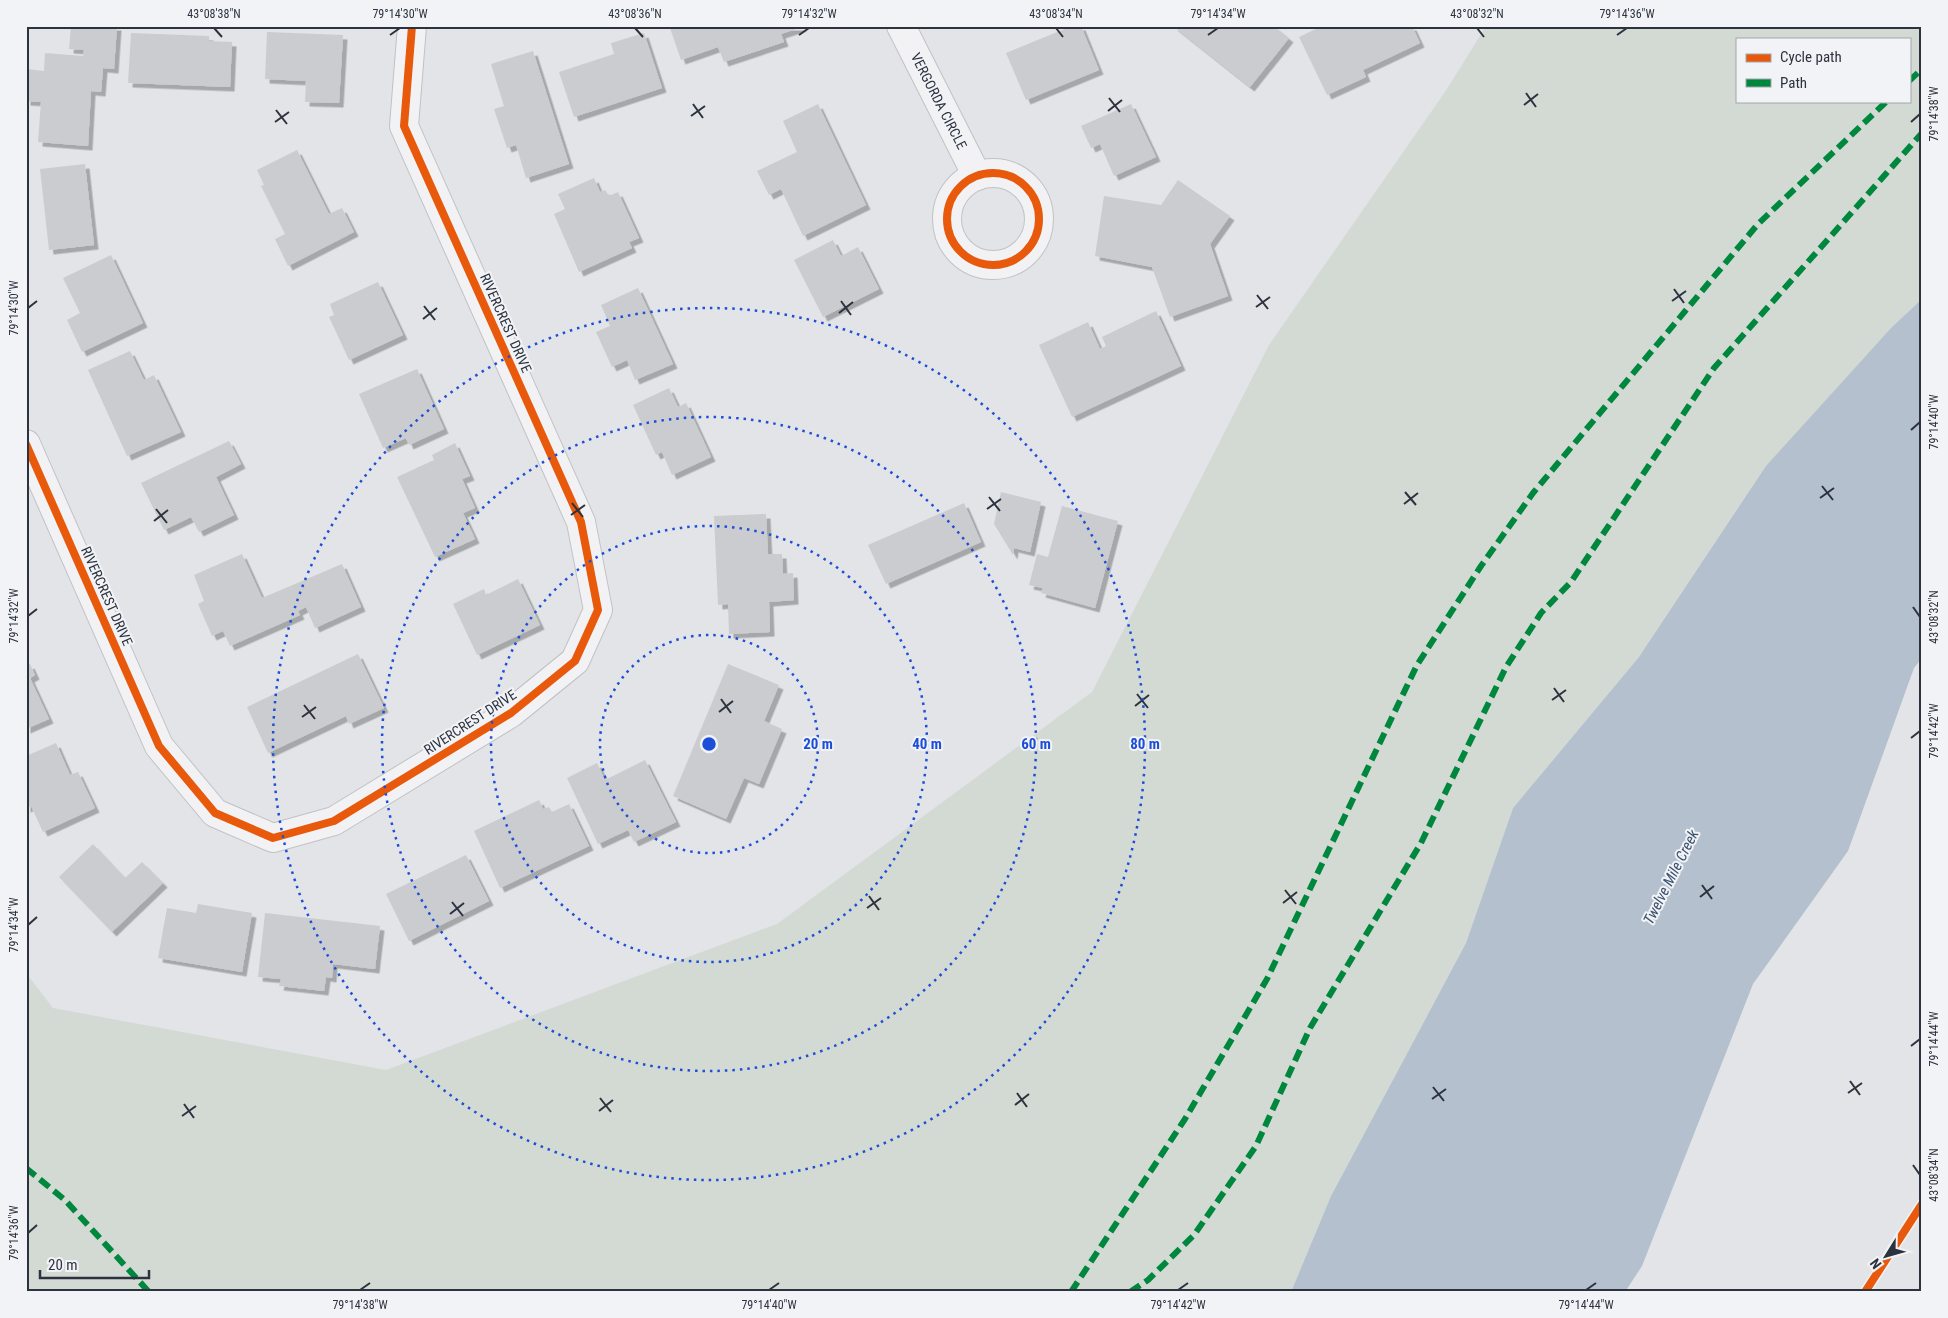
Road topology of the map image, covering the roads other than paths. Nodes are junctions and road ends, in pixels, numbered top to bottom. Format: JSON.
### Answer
{"nodes":[{"id":1,"x":412,"y":26,"type":"edge"},
{"id":2,"x":901,"y":26,"type":"edge"},
{"id":3,"x":977,"y":176,"type":"dead end"},
{"id":4,"x":26,"y":444,"type":"edge"}],
"edges":[{"from":1,"to":4,"type":"street","name":"RIVERCREST DRIVE"},
{"from":2,"to":3,"type":"street","name":"VERGORDA CIRCLE"}]}
